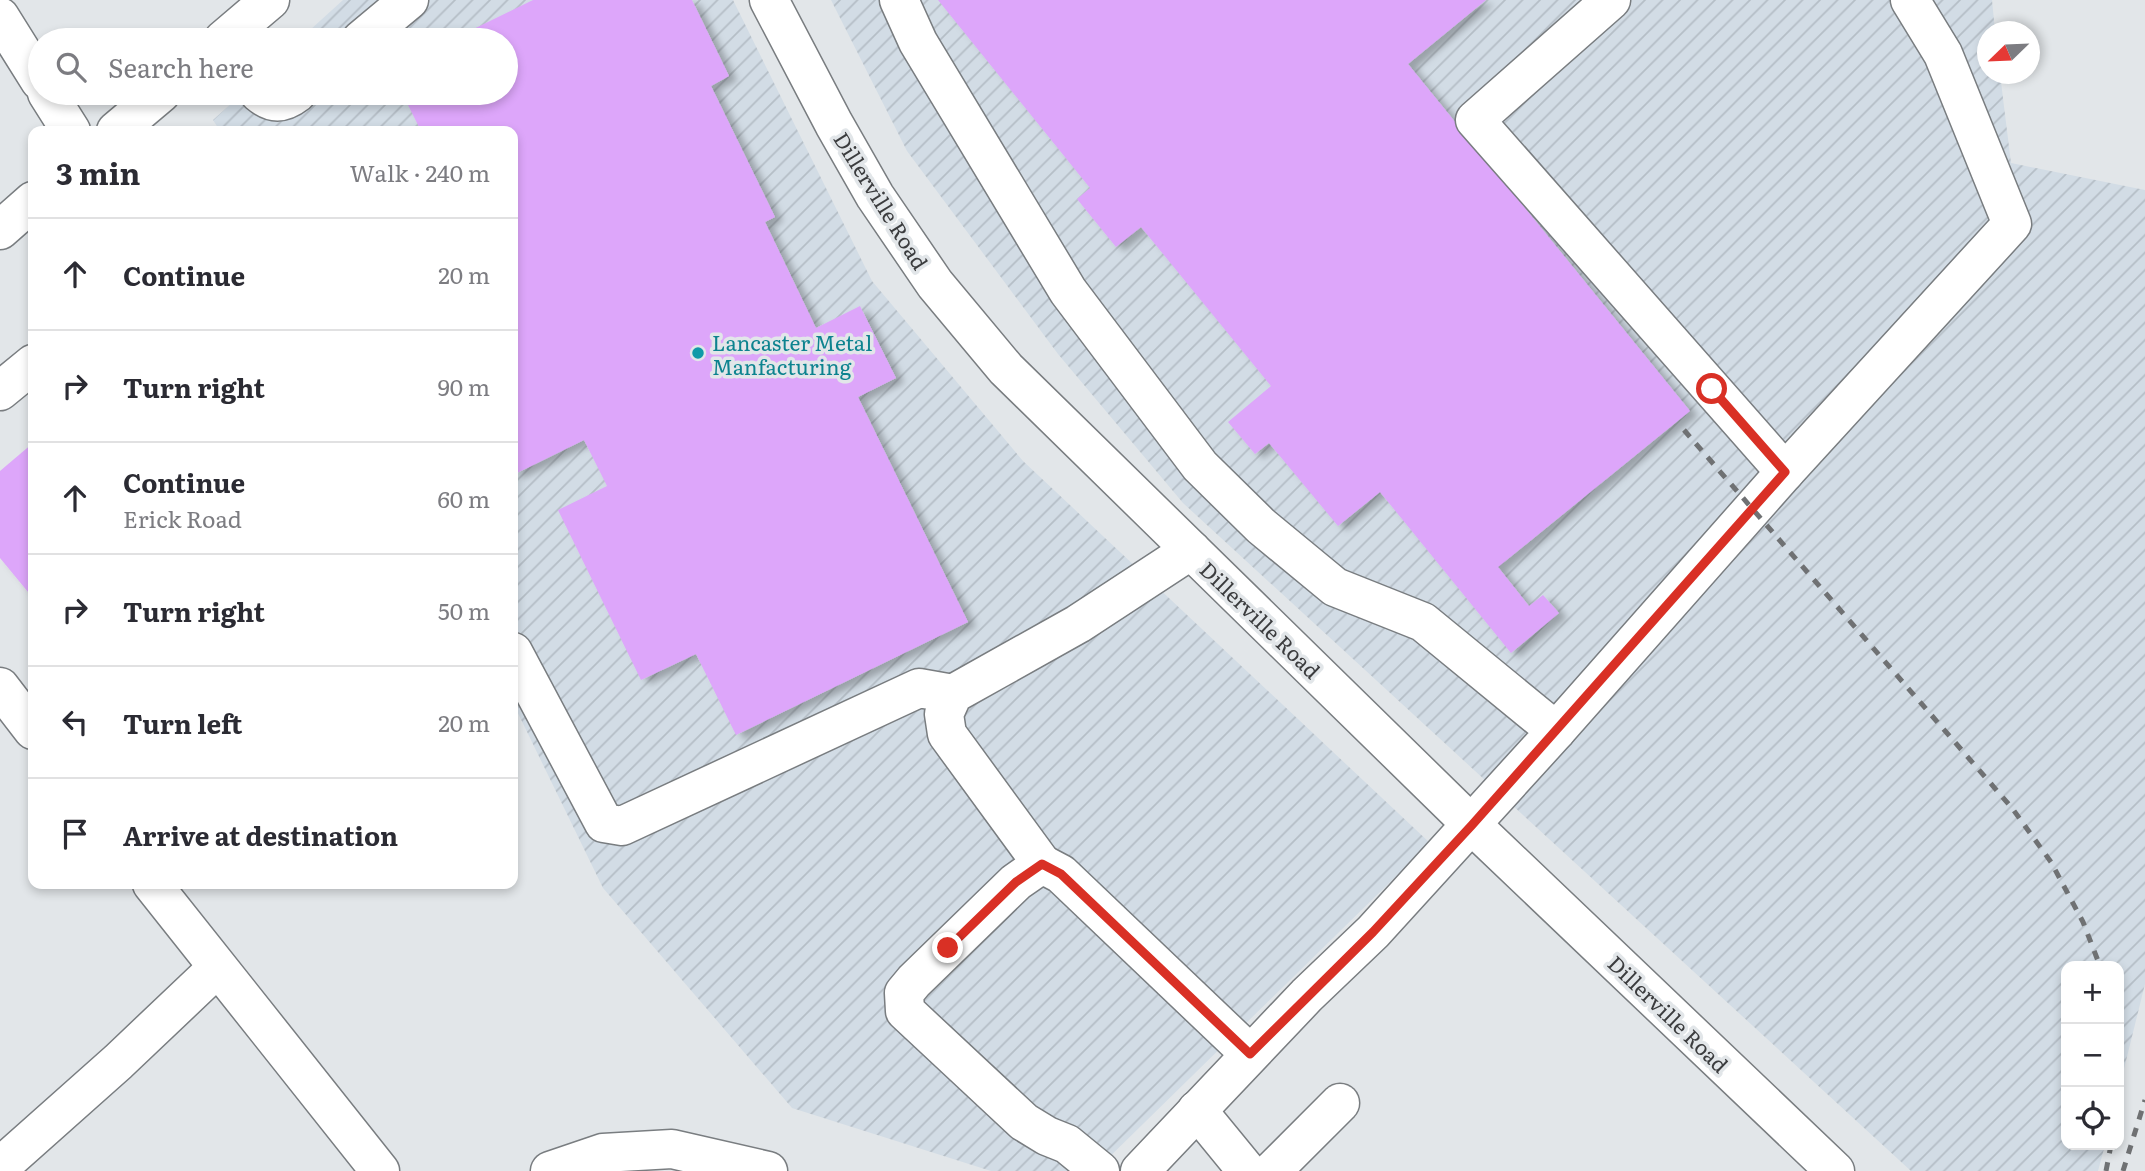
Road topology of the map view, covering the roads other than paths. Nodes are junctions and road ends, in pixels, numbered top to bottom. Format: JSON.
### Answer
{"nodes":[{"id":1,"x":270,"y":0,"type":"edge"},
{"id":2,"x":409,"y":0,"type":"edge"},
{"id":3,"x":769,"y":0,"type":"edge"},
{"id":4,"x":899,"y":0,"type":"edge"},
{"id":5,"x":1611,"y":0,"type":"edge"},
{"id":6,"x":1910,"y":0,"type":"edge"},
{"id":7,"x":0,"y":17,"type":"edge"},
{"id":8,"x":237,"y":28,"type":"edge"},
{"id":9,"x":375,"y":28,"type":"edge"},
{"id":10,"x":28,"y":62,"type":"edge"},
{"id":11,"x":55,"y":105,"type":"edge"},
{"id":12,"x":147,"y":105,"type":"edge"},
{"id":13,"x":68,"y":126,"type":"edge"},
{"id":14,"x":122,"y":126,"type":"edge"},
{"id":15,"x":28,"y":205,"type":"edge"},
{"id":16,"x":0,"y":230,"type":"edge"},
{"id":17,"x":28,"y":368,"type":"edge"},
{"id":18,"x":0,"y":391,"type":"edge"},
{"id":19,"x":1785,"y":472,"type":"junction"},
{"id":20,"x":1191,"y":550,"type":"junction"},
{"id":21,"x":518,"y":661,"type":"edge"},
{"id":22,"x":0,"y":687,"type":"edge"},
{"id":23,"x":953,"y":694,"type":"junction"},
{"id":24,"x":28,"y":723,"type":"edge"},
{"id":25,"x":1556,"y":731,"type":"junction"},
{"id":26,"x":1472,"y":825,"type":"junction"},
{"id":27,"x":1042,"y":864,"type":"junction"},
{"id":28,"x":156,"y":889,"type":"edge"},
{"id":29,"x":217,"y":968,"type":"junction"},
{"id":30,"x":1250,"y":1054,"type":"junction"},
{"id":31,"x":1340,"y":1103,"type":"dead end"},
{"id":32,"x":1197,"y":1110,"type":"junction"},
{"id":33,"x":0,"y":1167,"type":"edge"},
{"id":34,"x":1824,"y":1167,"type":"edge"},
{"id":35,"x":754,"y":1170,"type":"edge"},
{"id":36,"x":380,"y":1171,"type":"edge"},
{"id":37,"x":550,"y":1171,"type":"edge"},
{"id":38,"x":1100,"y":1171,"type":"edge"},
{"id":39,"x":1140,"y":1171,"type":"edge"},
{"id":40,"x":1247,"y":1171,"type":"edge"},
{"id":41,"x":1272,"y":1171,"type":"edge"}],
"edges":[{"from":1,"to":8,"type":"main road"},
{"from":2,"to":9,"type":"main road"},
{"from":3,"to":20,"type":"main road","name":"Dillerville Road"},
{"from":4,"to":25,"type":"main road"},
{"from":5,"to":19,"type":"main road"},
{"from":6,"to":19,"type":"main road"},
{"from":7,"to":10,"type":"main road"},
{"from":11,"to":13,"type":"main road"},
{"from":12,"to":14,"type":"main road"},
{"from":15,"to":16,"type":"main road"},
{"from":17,"to":18,"type":"main road"},
{"from":19,"to":25,"type":"main road"},
{"from":20,"to":23,"type":"main road"},
{"from":20,"to":26,"type":"main road","name":"Dillerville Road"},
{"from":21,"to":23,"type":"main road"},
{"from":22,"to":24,"type":"main road"},
{"from":23,"to":27,"type":"main road"},
{"from":25,"to":26,"type":"main road"},
{"from":26,"to":30,"type":"main road"},
{"from":26,"to":34,"type":"main road","name":"Dillerville Road"},
{"from":27,"to":30,"type":"main road"},
{"from":27,"to":38,"type":"main road"},
{"from":28,"to":29,"type":"main road"},
{"from":29,"to":33,"type":"main road"},
{"from":29,"to":36,"type":"main road"},
{"from":30,"to":32,"type":"main road"},
{"from":31,"to":41,"type":"main road"},
{"from":32,"to":39,"type":"main road"},
{"from":32,"to":40,"type":"main road"},
{"from":35,"to":37,"type":"main road"}]}
